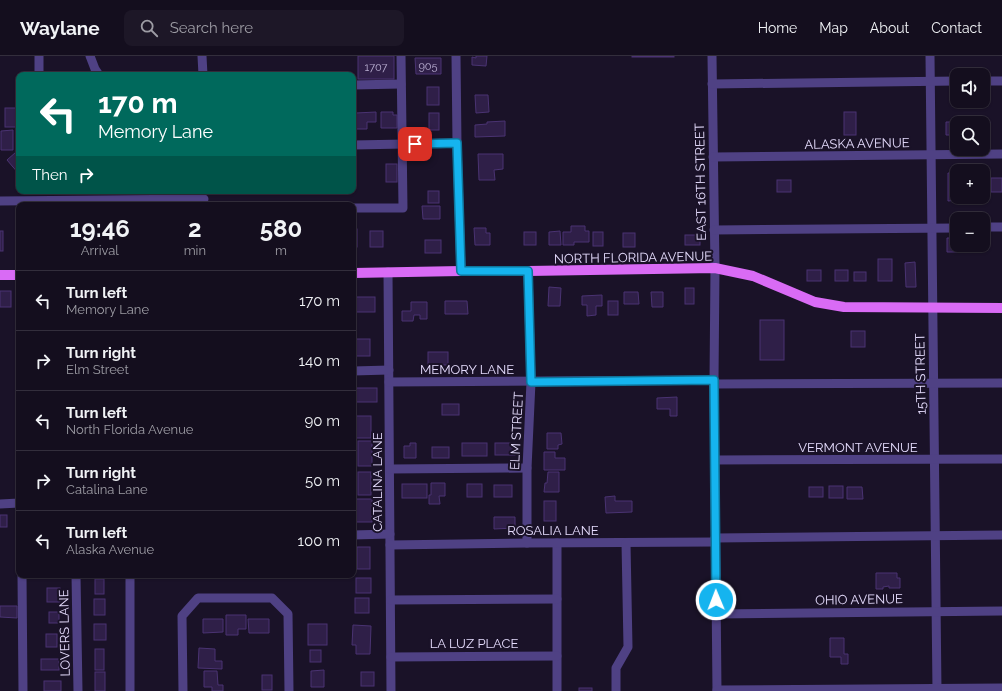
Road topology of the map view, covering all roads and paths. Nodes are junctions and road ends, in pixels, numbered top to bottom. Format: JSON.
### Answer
{"nodes":[{"id":1,"x":39,"y":56,"type":"edge"},
{"id":2,"x":90,"y":56,"type":"edge"},
{"id":3,"x":202,"y":56,"type":"edge"},
{"id":4,"x":400,"y":56,"type":"edge"},
{"id":5,"x":456,"y":56,"type":"edge"},
{"id":6,"x":712,"y":56,"type":"edge"},
{"id":7,"x":930,"y":56,"type":"edge"},
{"id":8,"x":39,"y":72,"type":"edge"},
{"id":9,"x":97,"y":72,"type":"edge"},
{"id":10,"x":203,"y":72,"type":"edge"},
{"id":11,"x":950,"y":81,"type":"edge"},
{"id":12,"x":990,"y":81,"type":"edge"},
{"id":13,"x":1002,"y":81,"type":"edge"},
{"id":14,"x":930,"y":82,"type":"junction"},
{"id":15,"x":401,"y":84,"type":"junction"},
{"id":16,"x":712,"y":84,"type":"junction"},
{"id":17,"x":356,"y":85,"type":"edge"},
{"id":18,"x":457,"y":143,"type":"junction"},
{"id":19,"x":402,"y":144,"type":"junction"},
{"id":20,"x":356,"y":145,"type":"edge"},
{"id":21,"x":1002,"y":154,"type":"edge"},
{"id":22,"x":930,"y":155,"type":"junction"},
{"id":23,"x":713,"y":158,"type":"junction"},
{"id":24,"x":204,"y":198,"type":"edge"},
{"id":25,"x":0,"y":201,"type":"edge"},
{"id":26,"x":356,"y":208,"type":"edge"},
{"id":27,"x":990,"y":227,"type":"edge"},
{"id":28,"x":1002,"y":227,"type":"edge"},
{"id":29,"x":931,"y":228,"type":"junction"},
{"id":30,"x":950,"y":228,"type":"edge"},
{"id":31,"x":714,"y":230,"type":"junction"},
{"id":32,"x":715,"y":268,"type":"junction"},
{"id":33,"x":461,"y":271,"type":"junction"},
{"id":34,"x":528,"y":271,"type":"junction"},
{"id":35,"x":356,"y":272,"type":"edge"},
{"id":36,"x":388,"y":272,"type":"junction"},
{"id":37,"x":0,"y":275,"type":"edge"},
{"id":38,"x":16,"y":275,"type":"edge"},
{"id":39,"x":932,"y":308,"type":"junction"},
{"id":40,"x":1002,"y":308,"type":"edge"},
{"id":41,"x":389,"y":370,"type":"junction"},
{"id":42,"x":356,"y":371,"type":"edge"},
{"id":43,"x":389,"y":382,"type":"junction"},
{"id":44,"x":531,"y":382,"type":"junction"},
{"id":45,"x":714,"y":382,"type":"junction"},
{"id":46,"x":933,"y":383,"type":"junction"},
{"id":47,"x":1002,"y":383,"type":"edge"},
{"id":48,"x":934,"y":459,"type":"junction"},
{"id":49,"x":1002,"y":459,"type":"edge"},
{"id":50,"x":715,"y":460,"type":"junction"},
{"id":51,"x":527,"y":468,"type":"junction"},
{"id":52,"x":390,"y":469,"type":"junction"},
{"id":53,"x":16,"y":503,"type":"edge"},
{"id":54,"x":0,"y":504,"type":"edge"},
{"id":55,"x":390,"y":534,"type":"junction"},
{"id":56,"x":356,"y":535,"type":"edge"},
{"id":57,"x":935,"y":535,"type":"junction"},
{"id":58,"x":1002,"y":535,"type":"edge"},
{"id":59,"x":715,"y":540,"type":"junction"},
{"id":60,"x":527,"y":543,"type":"junction"},
{"id":61,"x":556,"y":543,"type":"junction"},
{"id":62,"x":626,"y":543,"type":"junction"},
{"id":63,"x":390,"y":545,"type":"junction"},
{"id":64,"x":22,"y":578,"type":"edge"},
{"id":65,"x":76,"y":578,"type":"edge"},
{"id":66,"x":130,"y":578,"type":"edge"},
{"id":67,"x":557,"y":599,"type":"junction"},
{"id":68,"x":391,"y":600,"type":"junction"},
{"id":69,"x":1002,"y":611,"type":"edge"},
{"id":70,"x":936,"y":612,"type":"junction"},
{"id":71,"x":716,"y":614,"type":"junction"},
{"id":72,"x":557,"y":656,"type":"junction"},
{"id":73,"x":391,"y":657,"type":"junction"},
{"id":74,"x":1002,"y":688,"type":"edge"},
{"id":75,"x":937,"y":690,"type":"edge"},
{"id":76,"x":23,"y":691,"type":"edge"},
{"id":77,"x":78,"y":691,"type":"edge"},
{"id":78,"x":130,"y":691,"type":"edge"},
{"id":79,"x":183,"y":691,"type":"edge"},
{"id":80,"x":289,"y":691,"type":"edge"},
{"id":81,"x":391,"y":691,"type":"edge"},
{"id":82,"x":557,"y":691,"type":"edge"},
{"id":83,"x":616,"y":691,"type":"edge"},
{"id":84,"x":717,"y":691,"type":"edge"}],
"edges":[{"from":1,"to":8,"type":"street"},
{"from":2,"to":9,"type":"street"},
{"from":3,"to":10,"type":"street"},
{"from":4,"to":15,"type":"street"},
{"from":5,"to":18,"type":"street"},
{"from":6,"to":16,"type":"street","name":"EAST 16TH STREET"},
{"from":7,"to":14,"type":"street","name":"15TH STREET"},
{"from":11,"to":14,"type":"street"},
{"from":12,"to":13,"type":"street"},
{"from":14,"to":16,"type":"street"},
{"from":14,"to":22,"type":"street","name":"15TH STREET"},
{"from":15,"to":17,"type":"street"},
{"from":15,"to":19,"type":"street"},
{"from":16,"to":23,"type":"street","name":"EAST 16TH STREET"},
{"from":18,"to":19,"type":"street"},
{"from":18,"to":33,"type":"street"},
{"from":19,"to":20,"type":"street"},
{"from":19,"to":26,"type":"street"},
{"from":21,"to":22,"type":"street","name":"ALASKA AVENUE"},
{"from":22,"to":23,"type":"street","name":"ALASKA AVENUE"},
{"from":22,"to":29,"type":"street","name":"15TH STREET"},
{"from":23,"to":31,"type":"street","name":"EAST 16TH STREET"},
{"from":24,"to":25,"type":"street"},
{"from":27,"to":28,"type":"street"},
{"from":29,"to":30,"type":"street"},
{"from":29,"to":31,"type":"street"},
{"from":29,"to":39,"type":"street","name":"15TH STREET"},
{"from":31,"to":32,"type":"street","name":"EAST 16TH STREET"},
{"from":32,"to":34,"type":"main road","name":"NORTH FLORIDA AVENUE"},
{"from":32,"to":39,"type":"main road","name":"NORTH FLORIDA AVENUE"},
{"from":32,"to":45,"type":"street","name":"EAST 16TH STREET"},
{"from":33,"to":34,"type":"main road","name":"NORTH FLORIDA AVENUE"},
{"from":33,"to":36,"type":"main road","name":"NORTH FLORIDA AVENUE"},
{"from":34,"to":44,"type":"street","name":"ELM STREET"},
{"from":35,"to":36,"type":"main road","name":"NORTH FLORIDA AVENUE"},
{"from":36,"to":41,"type":"street","name":"CATALINA LANE"},
{"from":37,"to":38,"type":"main road"},
{"from":39,"to":40,"type":"main road","name":"NORTH FLORIDA AVENUE"},
{"from":39,"to":46,"type":"street","name":"15TH STREET"},
{"from":41,"to":42,"type":"street"},
{"from":41,"to":43,"type":"street","name":"CATALINA LANE"},
{"from":43,"to":44,"type":"street","name":"MEMORY LANE"},
{"from":43,"to":52,"type":"street","name":"CATALINA LANE"},
{"from":44,"to":45,"type":"street","name":"MEMORY LANE"},
{"from":44,"to":51,"type":"street","name":"ELM STREET"},
{"from":45,"to":46,"type":"street","name":"MEMORY LANE"},
{"from":45,"to":50,"type":"street","name":"EAST 16TH STREET"},
{"from":46,"to":47,"type":"street","name":"MEMORY LANE"},
{"from":46,"to":48,"type":"street","name":"15TH STREET"},
{"from":48,"to":49,"type":"street","name":"VERMONT AVENUE"},
{"from":48,"to":50,"type":"street","name":"VERMONT AVENUE"},
{"from":48,"to":57,"type":"street","name":"15TH STREET"},
{"from":50,"to":59,"type":"street","name":"EAST 16TH STREET"},
{"from":51,"to":52,"type":"street"},
{"from":51,"to":60,"type":"street","name":"ELM STREET"},
{"from":52,"to":55,"type":"street","name":"CATALINA LANE"},
{"from":53,"to":54,"type":"street"},
{"from":55,"to":56,"type":"street"},
{"from":55,"to":63,"type":"street","name":"CATALINA LANE"},
{"from":57,"to":58,"type":"street","name":"ROSALIA LANE"},
{"from":57,"to":59,"type":"street","name":"ROSALIA LANE"},
{"from":57,"to":70,"type":"street","name":"15TH STREET"},
{"from":59,"to":62,"type":"street","name":"ROSALIA LANE"},
{"from":59,"to":71,"type":"street","name":"EAST 16TH STREET"},
{"from":60,"to":61,"type":"street","name":"ROSALIA LANE"},
{"from":60,"to":63,"type":"street","name":"ROSALIA LANE"},
{"from":61,"to":62,"type":"street","name":"ROSALIA LANE"},
{"from":61,"to":67,"type":"street"},
{"from":62,"to":83,"type":"street"},
{"from":63,"to":68,"type":"street","name":"CATALINA LANE"},
{"from":64,"to":76,"type":"street"},
{"from":65,"to":77,"type":"street","name":"LOVERS LANE"},
{"from":66,"to":78,"type":"street"},
{"from":67,"to":68,"type":"street"},
{"from":67,"to":72,"type":"street"},
{"from":68,"to":73,"type":"street","name":"CATALINA LANE"},
{"from":69,"to":70,"type":"street","name":"OHIO AVENUE"},
{"from":70,"to":71,"type":"street","name":"OHIO AVENUE"},
{"from":70,"to":75,"type":"street","name":"15TH STREET"},
{"from":71,"to":84,"type":"street","name":"EAST 16TH STREET"},
{"from":72,"to":73,"type":"street","name":"LA LUZ PLACE"},
{"from":72,"to":82,"type":"street"},
{"from":73,"to":81,"type":"street","name":"CATALINA LANE"},
{"from":74,"to":75,"type":"street"},
{"from":75,"to":84,"type":"street"},
{"from":79,"to":80,"type":"street"}]}
